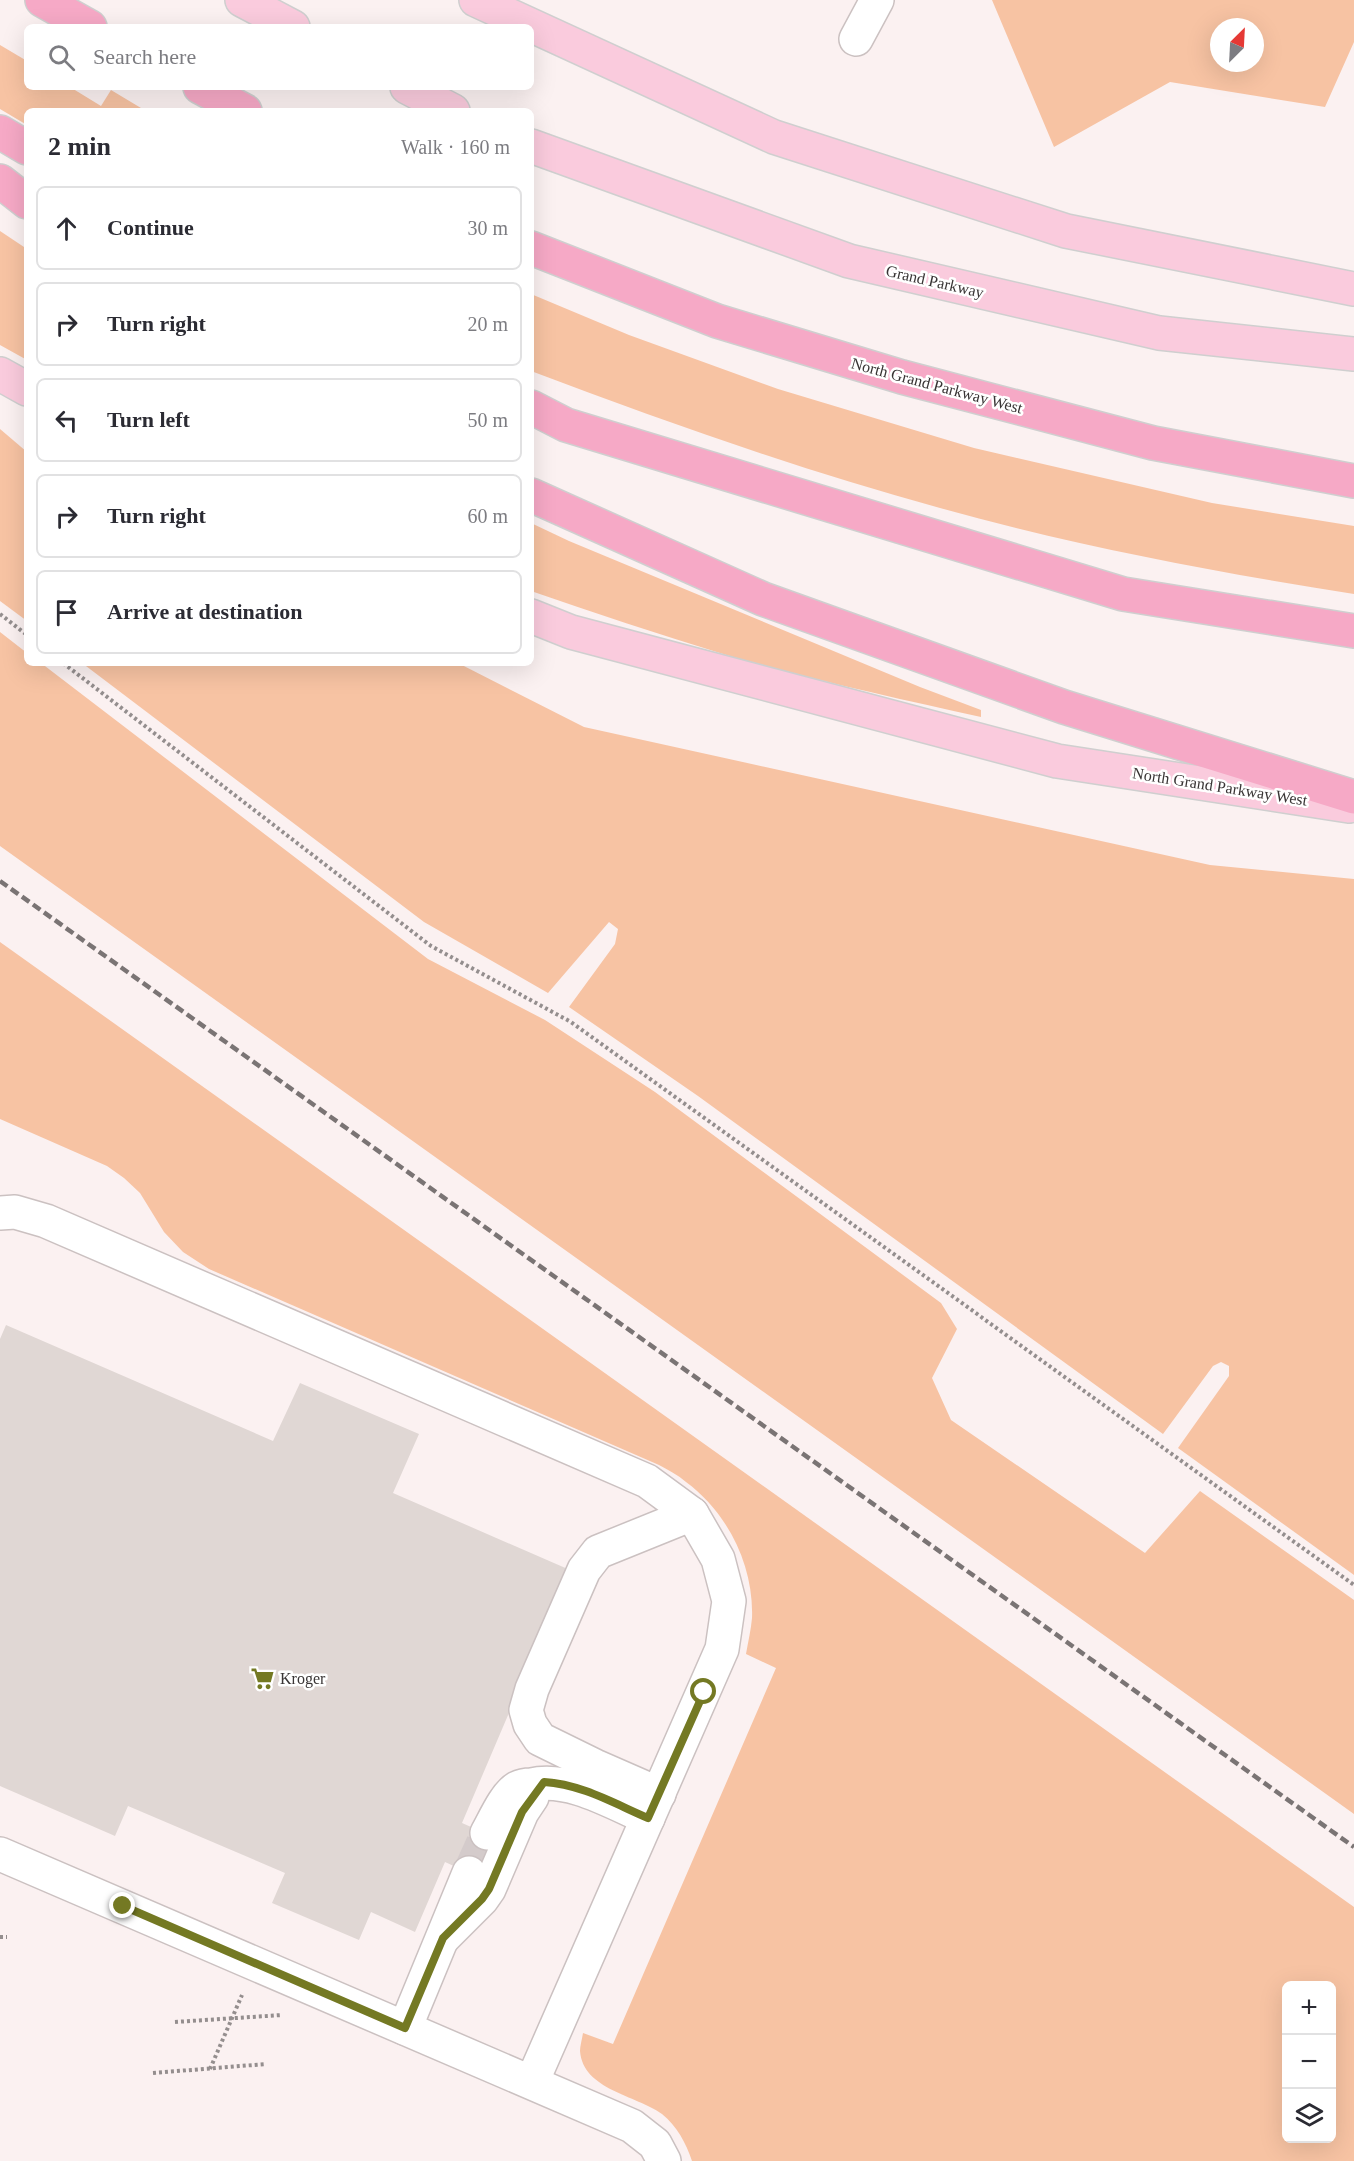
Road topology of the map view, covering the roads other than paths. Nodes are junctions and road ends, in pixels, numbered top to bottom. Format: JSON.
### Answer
{"nodes":[{"id":1,"x":42,"y":0,"type":"edge"},
{"id":2,"x":242,"y":0,"type":"edge"},
{"id":3,"x":476,"y":0,"type":"edge"},
{"id":4,"x":877,"y":0,"type":"edge"},
{"id":5,"x":85,"y":24,"type":"edge"},
{"id":6,"x":287,"y":24,"type":"edge"},
{"id":7,"x":528,"y":24,"type":"edge"},
{"id":8,"x":534,"y":27,"type":"edge"},
{"id":9,"x":856,"y":39,"type":"dead end"},
{"id":10,"x":206,"y":90,"type":"edge"},
{"id":11,"x":413,"y":90,"type":"edge"},
{"id":12,"x":239,"y":108,"type":"edge"},
{"id":13,"x":447,"y":108,"type":"edge"},
{"id":14,"x":0,"y":132,"type":"edge"},
{"id":15,"x":24,"y":146,"type":"edge"},
{"id":16,"x":534,"y":147,"type":"edge"},
{"id":17,"x":0,"y":181,"type":"edge"},
{"id":18,"x":24,"y":200,"type":"edge"},
{"id":19,"x":534,"y":249,"type":"edge"},
{"id":20,"x":1354,"y":289,"type":"edge"},
{"id":21,"x":1354,"y":354,"type":"edge"},
{"id":22,"x":0,"y":374,"type":"edge"},
{"id":23,"x":24,"y":387,"type":"edge"},
{"id":24,"x":534,"y":409,"type":"edge"},
{"id":25,"x":1354,"y":481,"type":"edge"},
{"id":26,"x":534,"y":496,"type":"edge"},
{"id":27,"x":534,"y":617,"type":"edge"},
{"id":28,"x":1354,"y":631,"type":"edge"},
{"id":29,"x":1354,"y":797,"type":"edge"},
{"id":30,"x":1354,"y":807,"type":"edge"},
{"id":31,"x":0,"y":1213,"type":"edge"},
{"id":32,"x":692,"y":1514,"type":"junction"},
{"id":33,"x":531,"y":1785,"type":"junction"},
{"id":34,"x":654,"y":1806,"type":"junction"},
{"id":35,"x":478,"y":1830,"type":"tunnel mouth"},
{"id":36,"x":0,"y":1854,"type":"edge"},
{"id":37,"x":461,"y":1870,"type":"tunnel mouth"},
{"id":38,"x":443,"y":1938,"type":"junction"},
{"id":39,"x":405,"y":2028,"type":"junction"},
{"id":40,"x":532,"y":2082,"type":"junction"},
{"id":41,"x":664,"y":2161,"type":"edge"}],
"edges":[{"from":1,"to":5,"type":"highway"},
{"from":2,"to":6,"type":"main road"},
{"from":3,"to":7,"type":"main road"},
{"from":4,"to":9,"type":"lane"},
{"from":8,"to":20,"type":"main road"},
{"from":10,"to":12,"type":"highway"},
{"from":11,"to":13,"type":"main road"},
{"from":14,"to":15,"type":"highway"},
{"from":16,"to":21,"type":"main road","name":"Grand Parkway"},
{"from":17,"to":18,"type":"highway"},
{"from":19,"to":25,"type":"highway","name":"North Grand Parkway West"},
{"from":22,"to":23,"type":"main road"},
{"from":24,"to":28,"type":"highway"},
{"from":26,"to":29,"type":"highway"},
{"from":27,"to":30,"type":"main road","name":"North Grand Parkway West"},
{"from":31,"to":32,"type":"lane"},
{"from":32,"to":34,"type":"lane"},
{"from":32,"to":34,"type":"lane"},
{"from":33,"to":34,"type":"lane"},
{"from":33,"to":35,"type":"lane"},
{"from":33,"to":38,"type":"lane"},
{"from":34,"to":40,"type":"lane"},
{"from":36,"to":39,"type":"lane"},
{"from":37,"to":38,"type":"lane"},
{"from":38,"to":39,"type":"lane"},
{"from":39,"to":40,"type":"lane"},
{"from":40,"to":41,"type":"lane"}]}
